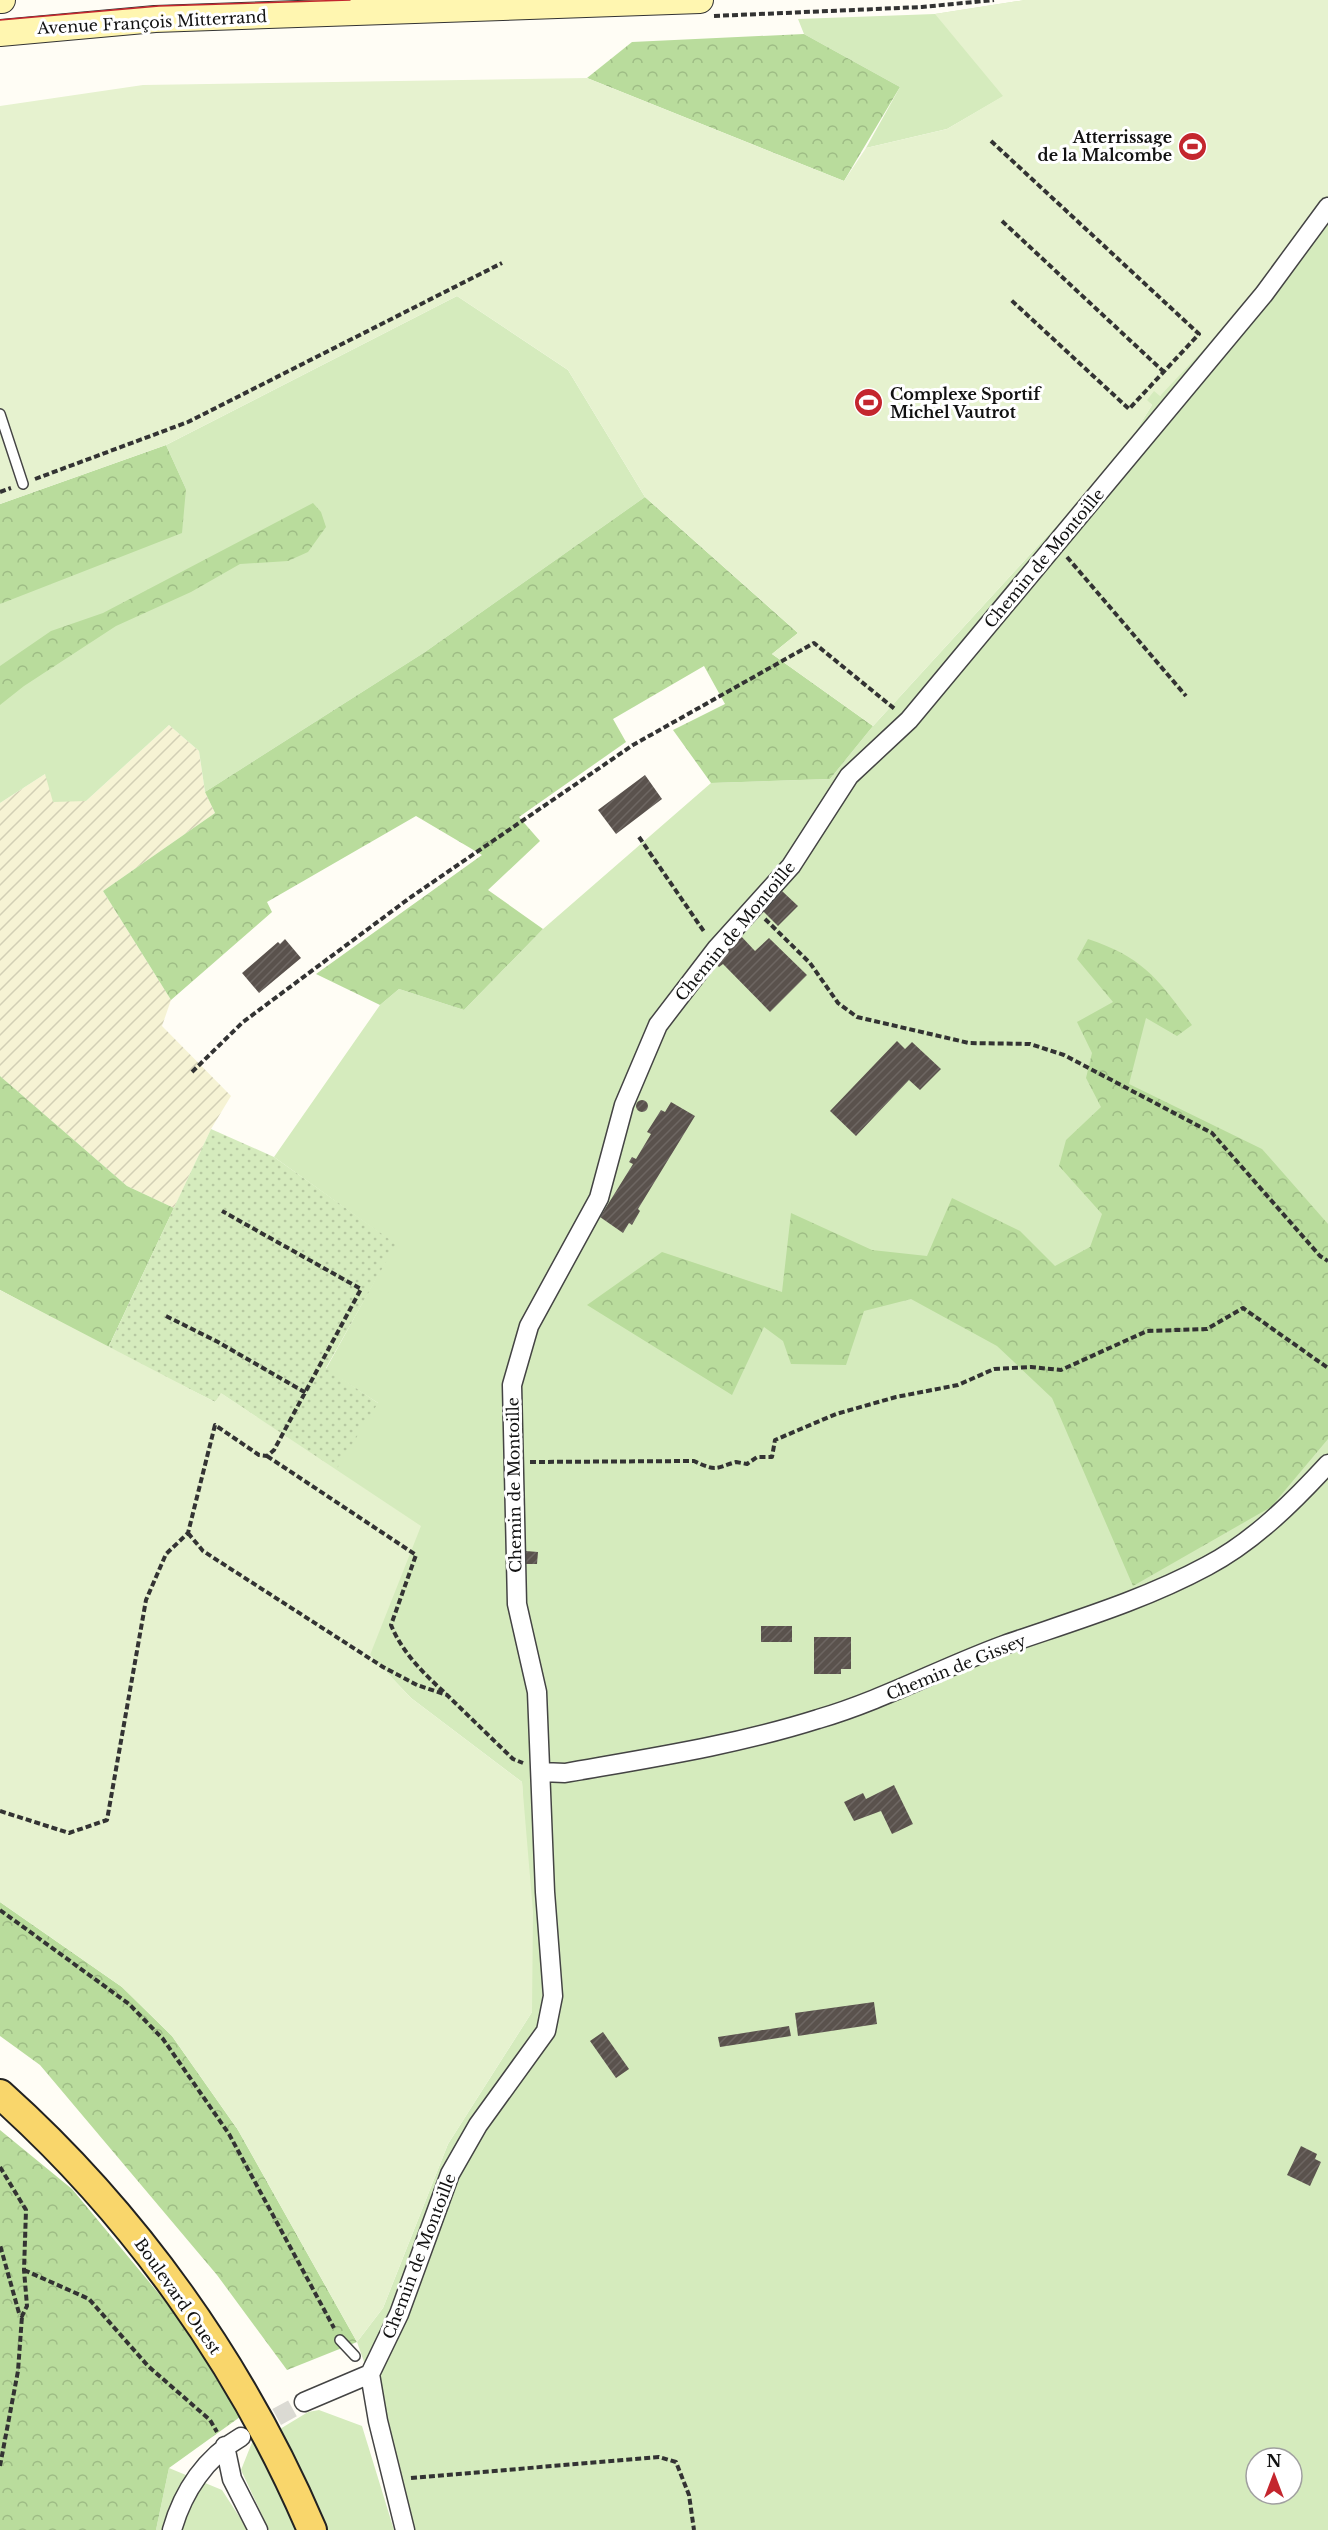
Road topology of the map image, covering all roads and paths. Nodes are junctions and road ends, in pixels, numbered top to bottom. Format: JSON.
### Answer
{"nodes":[{"id":1,"x":700,"y":0,"type":"edge"},
{"id":2,"x":0,"y":33,"type":"edge"},
{"id":3,"x":991,"y":141,"type":"dead end"},
{"id":4,"x":1328,"y":207,"type":"edge"},
{"id":5,"x":1002,"y":221,"type":"dead end"},
{"id":6,"x":502,"y":263,"type":"dead end"},
{"id":7,"x":1010,"y":299,"type":"dead end"},
{"id":8,"x":1164,"y":372,"type":"junction"},
{"id":9,"x":0,"y":414,"type":"edge"},
{"id":10,"x":23,"y":484,"type":"junction"},
{"id":11,"x":0,"y":492,"type":"edge"},
{"id":12,"x":1055,"y":544,"type":"junction"},
{"id":13,"x":1186,"y":696,"type":"dead end"},
{"id":14,"x":909,"y":720,"type":"junction"},
{"id":15,"x":639,"y":837,"type":"dead end"},
{"id":16,"x":753,"y":908,"type":"junction"},
{"id":17,"x":717,"y":948,"type":"junction"},
{"id":18,"x":192,"y":1072,"type":"dead end"},
{"id":19,"x":222,"y":1211,"type":"dead end"},
{"id":20,"x":1328,"y":1261,"type":"edge"},
{"id":21,"x":166,"y":1316,"type":"dead end"},
{"id":22,"x":1328,"y":1368,"type":"edge"},
{"id":23,"x":306,"y":1393,"type":"junction"},
{"id":24,"x":267,"y":1456,"type":"junction"},
{"id":25,"x":512,"y":1462,"type":"junction"},
{"id":26,"x":1328,"y":1464,"type":"edge"},
{"id":27,"x":188,"y":1533,"type":"junction"},
{"id":28,"x":447,"y":1695,"type":"junction"},
{"id":29,"x":541,"y":1772,"type":"junction"},
{"id":30,"x":0,"y":1811,"type":"edge"},
{"id":31,"x":0,"y":1910,"type":"edge"},
{"id":32,"x":0,"y":2094,"type":"edge"},
{"id":33,"x":0,"y":2167,"type":"edge"},
{"id":34,"x":0,"y":2245,"type":"edge"},
{"id":35,"x":24,"y":2271,"type":"junction"},
{"id":36,"x":22,"y":2316,"type":"junction"},
{"id":37,"x":340,"y":2340,"type":"joint"},
{"id":38,"x":355,"y":2356,"type":"dead end"},
{"id":39,"x":370,"y":2374,"type":"junction"},
{"id":40,"x":304,"y":2402,"type":"tunnel mouth"},
{"id":41,"x":241,"y":2437,"type":"tunnel mouth"},
{"id":42,"x":225,"y":2446,"type":"junction"},
{"id":43,"x":0,"y":2466,"type":"edge"},
{"id":44,"x":392,"y":2479,"type":"junction"},
{"id":45,"x":172,"y":2530,"type":"edge"},
{"id":46,"x":258,"y":2530,"type":"edge"},
{"id":47,"x":312,"y":2530,"type":"edge"},
{"id":48,"x":405,"y":2530,"type":"edge"},
{"id":49,"x":694,"y":2530,"type":"edge"}],
"edges":[{"from":1,"to":2,"type":"main road","name":"Avenue François Mitterrand"},
{"from":3,"to":8,"type":"path"},
{"from":4,"to":12,"type":"street","name":"Chemin de Montoille"},
{"from":5,"to":8,"type":"path"},
{"from":6,"to":10,"type":"path"},
{"from":7,"to":8,"type":"path"},
{"from":9,"to":10,"type":"lane"},
{"from":10,"to":11,"type":"path"},
{"from":12,"to":13,"type":"path"},
{"from":12,"to":14,"type":"street","name":"Chemin de Montoille"},
{"from":14,"to":16,"type":"street","name":"Chemin de Montoille"},
{"from":14,"to":18,"type":"path"},
{"from":15,"to":17,"type":"path"},
{"from":16,"to":17,"type":"street","name":"Chemin de Montoille"},
{"from":16,"to":20,"type":"path"},
{"from":17,"to":25,"type":"street","name":"Chemin de Montoille"},
{"from":19,"to":23,"type":"path"},
{"from":21,"to":23,"type":"path"},
{"from":22,"to":25,"type":"path"},
{"from":23,"to":24,"type":"path"},
{"from":24,"to":27,"type":"path"},
{"from":24,"to":28,"type":"path"},
{"from":25,"to":29,"type":"street","name":"Chemin de Montoille"},
{"from":26,"to":29,"type":"street","name":"Chemin de Gissey"},
{"from":27,"to":28,"type":"path"},
{"from":27,"to":30,"type":"path"},
{"from":28,"to":29,"type":"path"},
{"from":29,"to":39,"type":"street","name":"Chemin de Montoille"},
{"from":31,"to":37,"type":"path"},
{"from":32,"to":47,"type":"main road","name":"Boulevard Ouest"},
{"from":33,"to":35,"type":"path"},
{"from":34,"to":36,"type":"path"},
{"from":35,"to":36,"type":"path"},
{"from":35,"to":42,"type":"path"},
{"from":36,"to":43,"type":"path"},
{"from":37,"to":38,"type":"lane"},
{"from":39,"to":40,"type":"street"},
{"from":39,"to":44,"type":"street"},
{"from":41,"to":42,"type":"street"},
{"from":42,"to":45,"type":"street"},
{"from":42,"to":46,"type":"street"},
{"from":44,"to":48,"type":"street"},
{"from":44,"to":49,"type":"path"}]}
